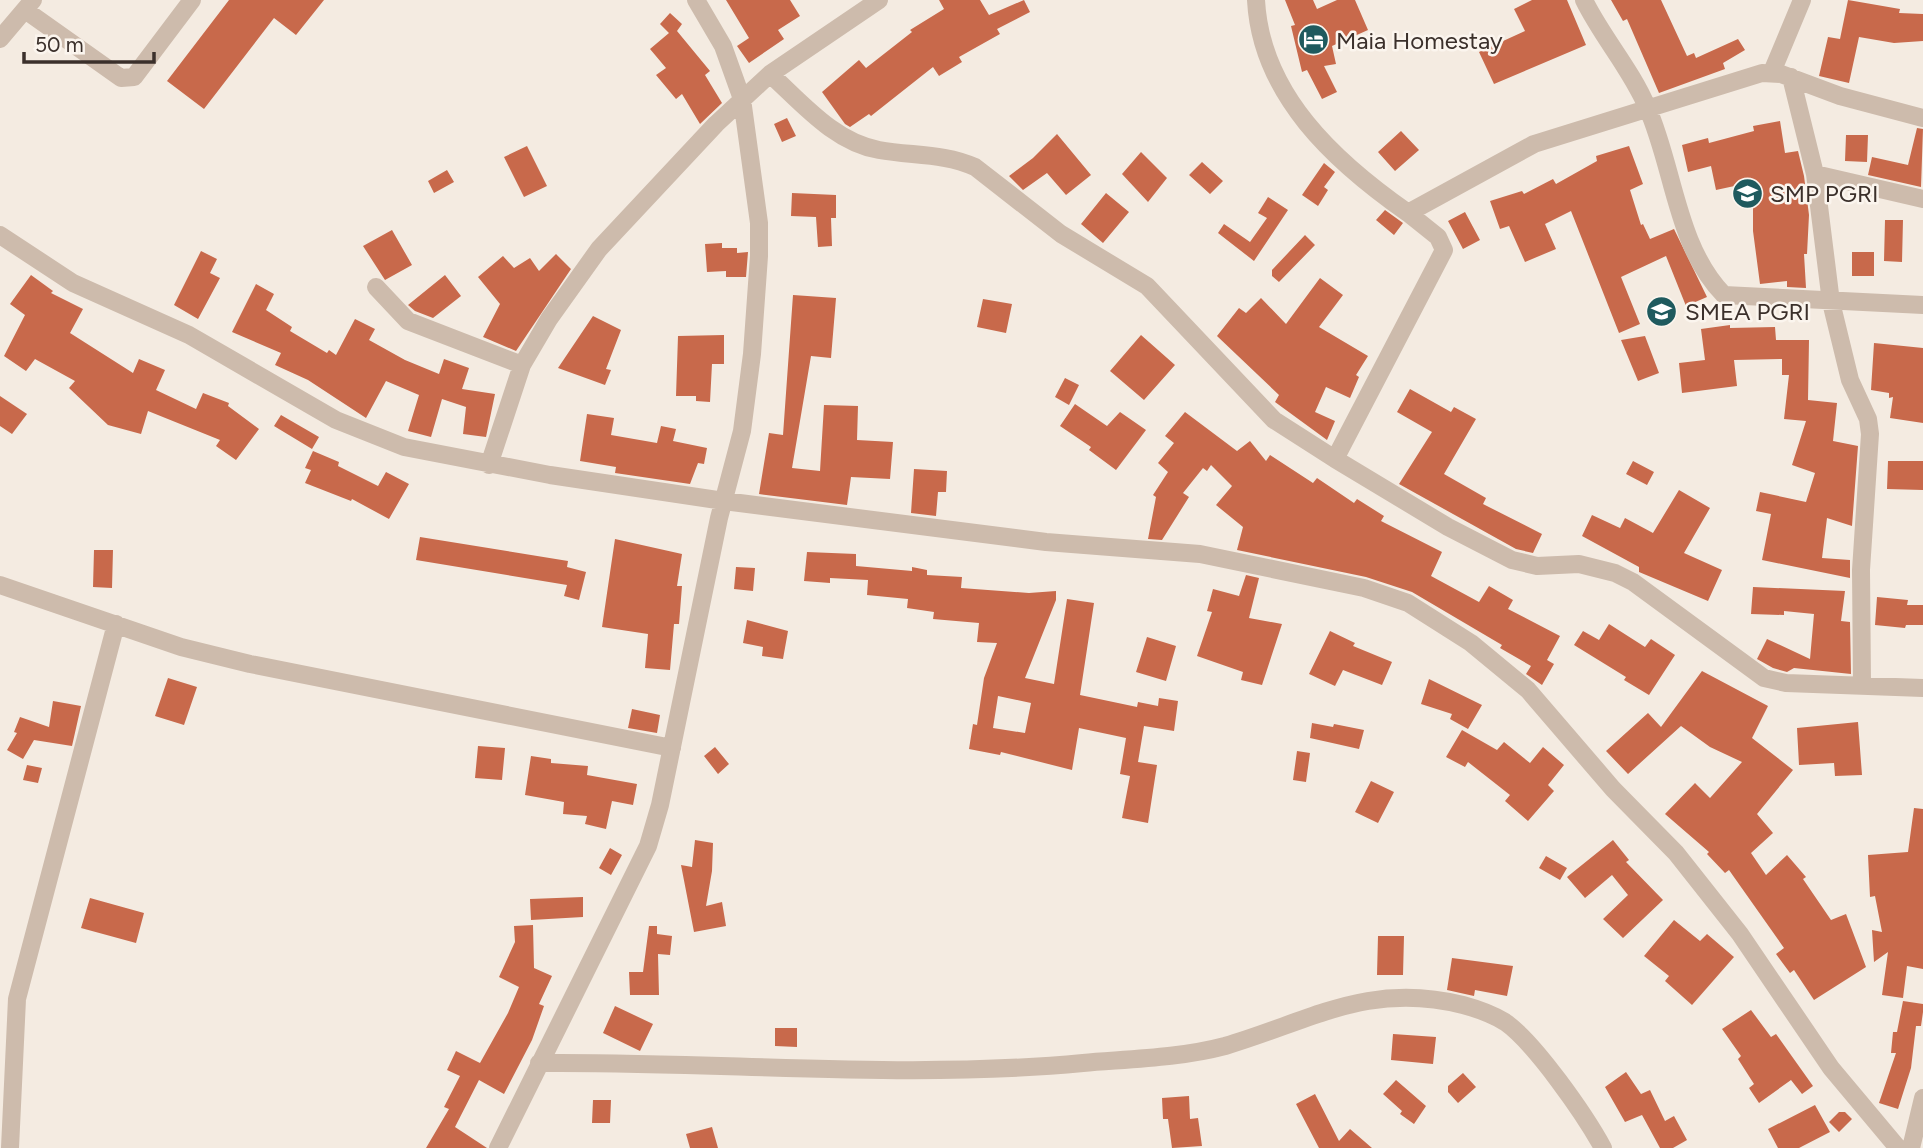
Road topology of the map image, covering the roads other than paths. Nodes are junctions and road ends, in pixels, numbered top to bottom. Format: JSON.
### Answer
{"nodes":[{"id":1,"x":192,"y":0,"type":"edge"},
{"id":2,"x":696,"y":0,"type":"edge"},
{"id":3,"x":878,"y":0,"type":"edge"},
{"id":4,"x":1256,"y":0,"type":"edge"},
{"id":5,"x":1584,"y":0,"type":"edge"},
{"id":6,"x":1802,"y":0,"type":"edge"},
{"id":7,"x":29,"y":5,"type":"edge"},
{"id":8,"x":0,"y":38,"type":"edge"},
{"id":9,"x":1772,"y":72,"type":"junction"},
{"id":10,"x":770,"y":74,"type":"junction"},
{"id":11,"x":1791,"y":76,"type":"junction"},
{"id":12,"x":742,"y":99,"type":"junction"},
{"id":13,"x":1647,"y":106,"type":"junction"},
{"id":14,"x":1923,"y":118,"type":"edge"},
{"id":15,"x":1815,"y":174,"type":"junction"},
{"id":16,"x":1923,"y":199,"type":"edge"},
{"id":17,"x":1408,"y":213,"type":"junction"},
{"id":18,"x":0,"y":235,"type":"edge"},
{"id":19,"x":376,"y":287,"type":"dead end"},
{"id":20,"x":1831,"y":302,"type":"junction"},
{"id":21,"x":1923,"y":305,"type":"edge"},
{"id":22,"x":522,"y":365,"type":"junction"},
{"id":23,"x":1335,"y":459,"type":"junction"},
{"id":24,"x":489,"y":465,"type":"junction"},
{"id":25,"x":724,"y":501,"type":"junction"},
{"id":26,"x":0,"y":584,"type":"edge"},
{"id":27,"x":116,"y":624,"type":"junction"},
{"id":28,"x":1862,"y":685,"type":"junction"},
{"id":29,"x":1923,"y":688,"type":"edge"},
{"id":30,"x":671,"y":748,"type":"junction"},
{"id":31,"x":539,"y":1063,"type":"junction"},
{"id":32,"x":1923,"y":1098,"type":"edge"},
{"id":33,"x":10,"y":1148,"type":"edge"},
{"id":34,"x":498,"y":1148,"type":"edge"},
{"id":35,"x":1603,"y":1148,"type":"edge"},
{"id":36,"x":1898,"y":1148,"type":"edge"},
{"id":37,"x":1911,"y":1148,"type":"edge"}],
"edges":[{"from":1,"to":7,"type":"street"},
{"from":2,"to":12,"type":"street"},
{"from":3,"to":10,"type":"street"},
{"from":4,"to":17,"type":"street"},
{"from":5,"to":13,"type":"street"},
{"from":6,"to":9,"type":"street"},
{"from":7,"to":8,"type":"street"},
{"from":9,"to":11,"type":"street"},
{"from":9,"to":13,"type":"street"},
{"from":10,"to":12,"type":"street"},
{"from":10,"to":23,"type":"street"},
{"from":11,"to":14,"type":"street"},
{"from":11,"to":15,"type":"street"},
{"from":12,"to":22,"type":"street"},
{"from":12,"to":25,"type":"street"},
{"from":13,"to":17,"type":"street"},
{"from":13,"to":20,"type":"street"},
{"from":15,"to":16,"type":"street"},
{"from":15,"to":20,"type":"street"},
{"from":17,"to":23,"type":"street"},
{"from":18,"to":24,"type":"street"},
{"from":19,"to":22,"type":"street"},
{"from":20,"to":21,"type":"street"},
{"from":20,"to":28,"type":"street"},
{"from":22,"to":24,"type":"street"},
{"from":23,"to":28,"type":"street"},
{"from":24,"to":25,"type":"street"},
{"from":25,"to":30,"type":"street"},
{"from":25,"to":36,"type":"street"},
{"from":26,"to":27,"type":"street"},
{"from":27,"to":30,"type":"street"},
{"from":27,"to":33,"type":"street"},
{"from":28,"to":29,"type":"street"},
{"from":30,"to":31,"type":"street"},
{"from":31,"to":34,"type":"street"},
{"from":31,"to":35,"type":"street"},
{"from":32,"to":37,"type":"street"}]}
